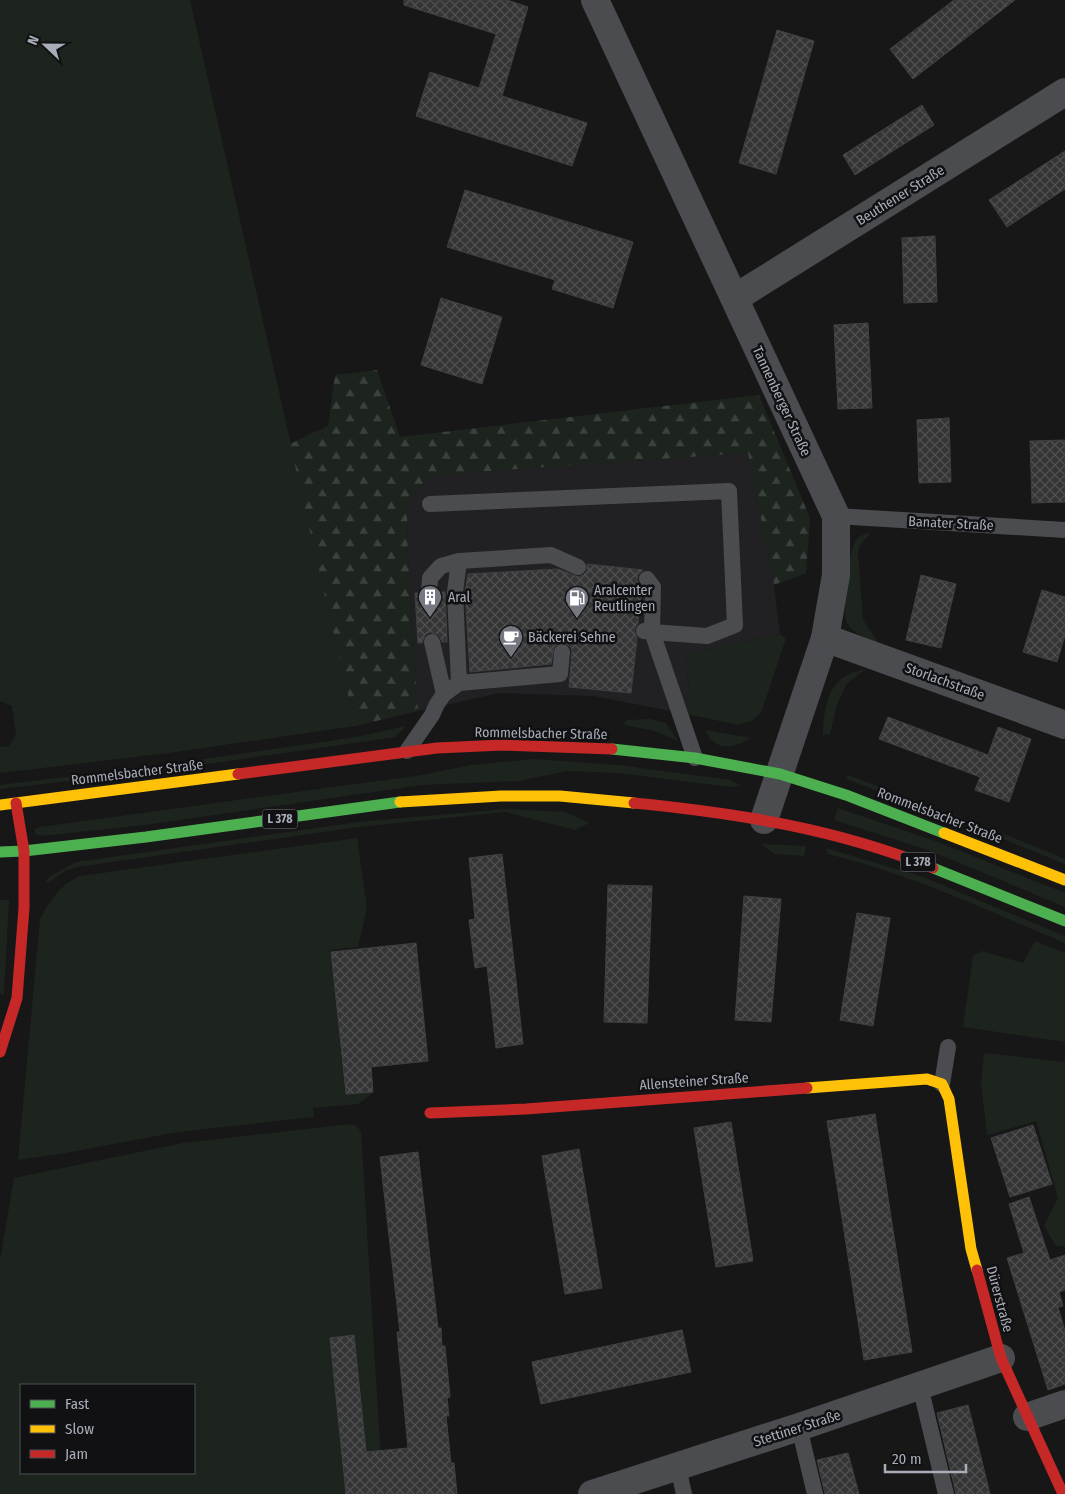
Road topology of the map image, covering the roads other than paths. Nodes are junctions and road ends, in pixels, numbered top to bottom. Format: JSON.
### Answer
{"nodes":[{"id":1,"x":595,"y":0,"type":"edge"},
{"id":2,"x":1065,"y":92,"type":"edge"},
{"id":3,"x":734,"y":298,"type":"junction"},
{"id":4,"x":430,"y":504,"type":"dead end"},
{"id":5,"x":836,"y":516,"type":"junction"},
{"id":6,"x":1065,"y":530,"type":"edge"},
{"id":7,"x":459,"y":561,"type":"junction"},
{"id":8,"x":578,"y":567,"type":"dead end"},
{"id":9,"x":647,"y":578,"type":"dead end"},
{"id":10,"x":429,"y":593,"type":"dead end"},
{"id":11,"x":648,"y":631,"type":"junction"},
{"id":12,"x":825,"y":638,"type":"junction"},
{"id":13,"x":432,"y":642,"type":"dead end"},
{"id":14,"x":562,"y":652,"type":"dead end"},
{"id":15,"x":459,"y":683,"type":"junction"},
{"id":16,"x":444,"y":694,"type":"junction"},
{"id":17,"x":1065,"y":725,"type":"edge"},
{"id":18,"x":407,"y":751,"type":"junction"},
{"id":19,"x":695,"y":758,"type":"junction"},
{"id":20,"x":780,"y":774,"type":"junction"},
{"id":21,"x":16,"y":803,"type":"junction"},
{"id":22,"x":0,"y":805,"type":"edge"},
{"id":23,"x":764,"y":820,"type":"junction"},
{"id":24,"x":24,"y":851,"type":"junction"},
{"id":25,"x":0,"y":852,"type":"edge"},
{"id":26,"x":1065,"y":880,"type":"edge"},
{"id":27,"x":1065,"y":921,"type":"edge"},
{"id":28,"x":948,"y":1047,"type":"dead end"},
{"id":29,"x":0,"y":1052,"type":"edge"},
{"id":30,"x":942,"y":1084,"type":"junction"},
{"id":31,"x":430,"y":1113,"type":"dead end"},
{"id":32,"x":1000,"y":1358,"type":"junction"},
{"id":33,"x":920,"y":1386,"type":"junction"},
{"id":34,"x":1065,"y":1404,"type":"edge"},
{"id":35,"x":1027,"y":1417,"type":"junction"},
{"id":36,"x":799,"y":1427,"type":"junction"},
{"id":37,"x":678,"y":1467,"type":"junction"},
{"id":38,"x":592,"y":1494,"type":"edge"},
{"id":39,"x":684,"y":1494,"type":"edge"},
{"id":40,"x":815,"y":1494,"type":"edge"},
{"id":41,"x":946,"y":1494,"type":"edge"},
{"id":42,"x":1062,"y":1494,"type":"edge"}],
"edges":[{"from":1,"to":3,"type":"street","name":"Tannenberger Straße"},
{"from":2,"to":3,"type":"street","name":"Beuthener Straße"},
{"from":3,"to":5,"type":"street","name":"Tannenberger Straße"},
{"from":4,"to":11,"type":"lane"},
{"from":5,"to":6,"type":"lane","name":"Banater Straße"},
{"from":5,"to":12,"type":"street","name":"Tannenberger Straße"},
{"from":7,"to":8,"type":"lane"},
{"from":7,"to":10,"type":"lane"},
{"from":7,"to":15,"type":"lane"},
{"from":9,"to":11,"type":"lane"},
{"from":11,"to":19,"type":"lane"},
{"from":12,"to":17,"type":"street","name":"Storlachstraße"},
{"from":12,"to":20,"type":"street","name":"Tannenberger Straße"},
{"from":13,"to":16,"type":"lane"},
{"from":14,"to":15,"type":"lane"},
{"from":15,"to":16,"type":"lane"},
{"from":16,"to":18,"type":"lane"},
{"from":18,"to":19,"type":"main road","name":"Rommelsbacher Straße"},
{"from":18,"to":21,"type":"main road","name":"Rommelsbacher Straße"},
{"from":19,"to":20,"type":"main road","name":"Rommelsbacher Straße"},
{"from":20,"to":23,"type":"street","name":"Tannenberger Straße"},
{"from":20,"to":26,"type":"main road","name":"Rommelsbacher Straße"},
{"from":21,"to":22,"type":"main road","name":"Rommelsbacher Straße"},
{"from":21,"to":24,"type":"main road"},
{"from":23,"to":24,"type":"main road","number":"L 378"},
{"from":23,"to":27,"type":"main road","number":"L 378"},
{"from":24,"to":25,"type":"main road","number":"L 378"},
{"from":24,"to":29,"type":"main road"},
{"from":28,"to":30,"type":"lane"},
{"from":30,"to":31,"type":"main road","name":"Allensteiner Straße"},
{"from":30,"to":32,"type":"main road","name":"Dürerstraße"},
{"from":32,"to":33,"type":"street","name":"Stettiner Straße"},
{"from":32,"to":35,"type":"main road","name":"Dürerstraße"},
{"from":33,"to":36,"type":"street","name":"Stettiner Straße"},
{"from":33,"to":41,"type":"lane"},
{"from":34,"to":35,"type":"street"},
{"from":35,"to":42,"type":"main road","name":"Dürerstraße"},
{"from":36,"to":37,"type":"street","name":"Stettiner Straße"},
{"from":36,"to":40,"type":"lane"},
{"from":37,"to":38,"type":"street","name":"Stettiner Straße"},
{"from":37,"to":39,"type":"lane"}]}
